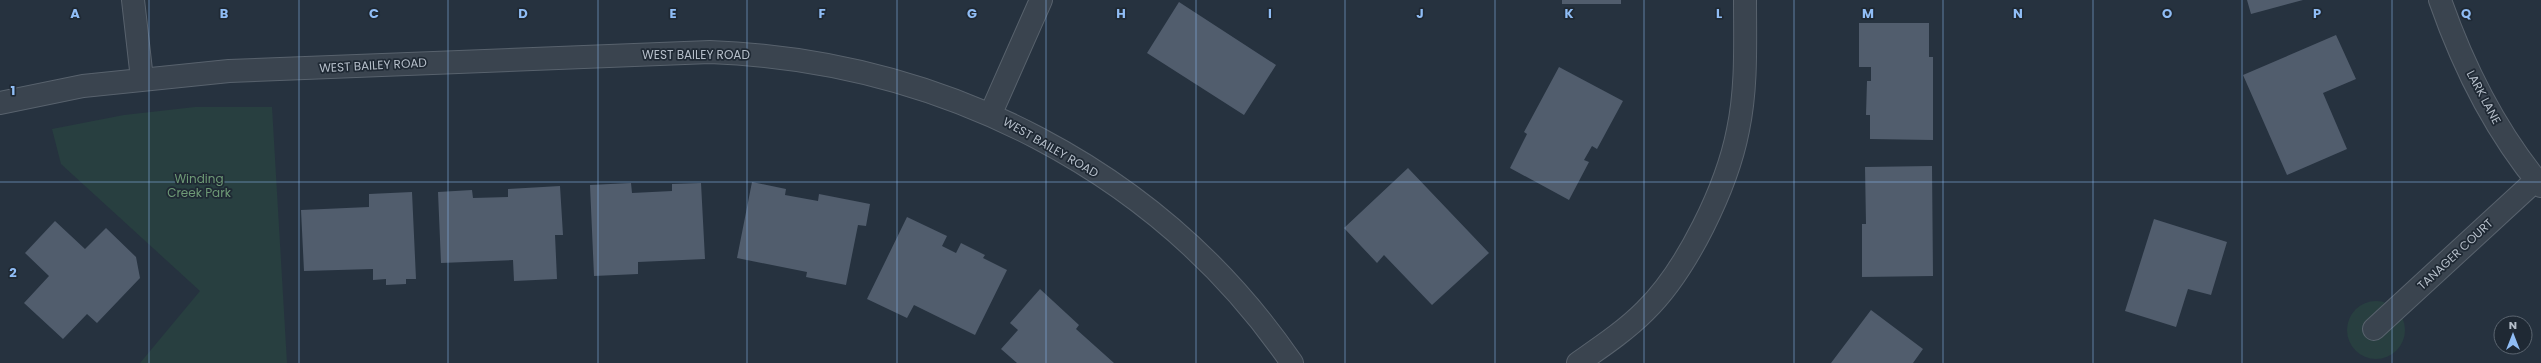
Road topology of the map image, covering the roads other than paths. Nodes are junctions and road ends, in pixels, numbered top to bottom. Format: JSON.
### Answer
{"nodes":[{"id":1,"x":133,"y":0,"type":"edge"},
{"id":2,"x":1041,"y":0,"type":"edge"},
{"id":3,"x":1745,"y":0,"type":"edge"},
{"id":4,"x":2440,"y":0,"type":"edge"},
{"id":5,"x":142,"y":79,"type":"junction"},
{"id":6,"x":0,"y":103,"type":"edge"},
{"id":7,"x":991,"y":113,"type":"junction"},
{"id":8,"x":2539,"y":183,"type":"edge"},
{"id":9,"x":2374,"y":329,"type":"dead end"},
{"id":10,"x":1292,"y":363,"type":"edge"},
{"id":11,"x":1578,"y":363,"type":"edge"}],
"edges":[{"from":1,"to":5,"type":"street"},
{"from":2,"to":7,"type":"street"},
{"from":3,"to":11,"type":"street"},
{"from":4,"to":8,"type":"street","name":"LARK LANE"},
{"from":5,"to":6,"type":"street","name":"WEST BAILEY ROAD"},
{"from":5,"to":7,"type":"street","name":"WEST BAILEY ROAD"},
{"from":7,"to":10,"type":"street","name":"WEST BAILEY ROAD"},
{"from":8,"to":9,"type":"street","name":"TANAGER COURT"}]}
